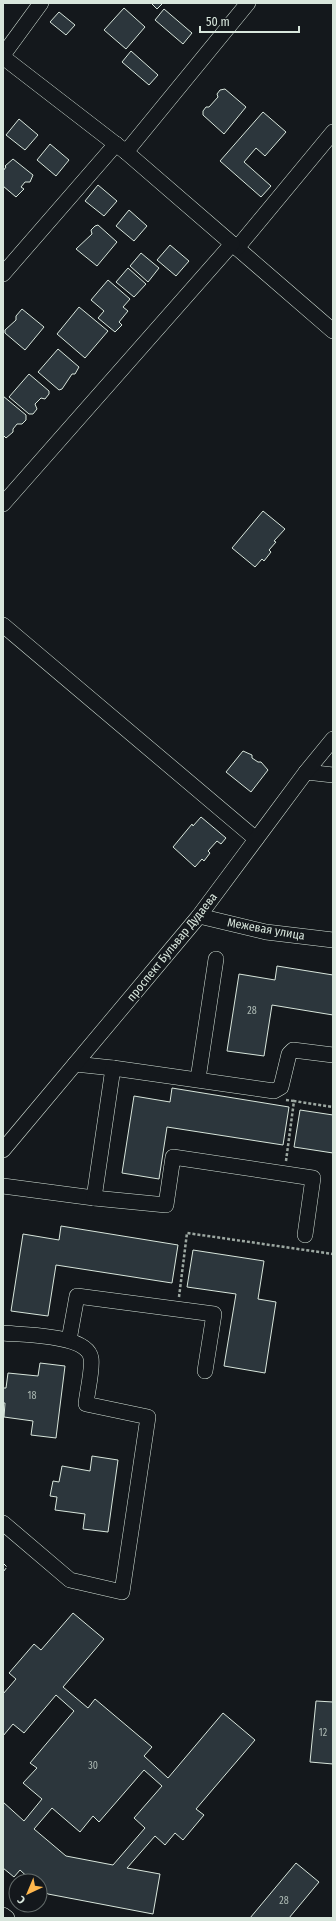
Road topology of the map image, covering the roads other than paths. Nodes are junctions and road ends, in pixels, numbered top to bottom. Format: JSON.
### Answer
{"nodes":[{"id":1,"x":41,"y":3,"type":"edge"},
{"id":2,"x":248,"y":3,"type":"edge"},
{"id":3,"x":3,"y":56,"type":"edge"},
{"id":4,"x":333,"y":132,"type":"edge"},
{"id":5,"x":121,"y":148,"type":"junction"},
{"id":6,"x":235,"y":246,"type":"junction"},
{"id":7,"x":3,"y":274,"type":"edge"},
{"id":8,"x":333,"y":331,"type":"edge"},
{"id":9,"x":3,"y":504,"type":"edge"},
{"id":10,"x":3,"y":625,"type":"edge"},
{"id":11,"x":333,"y":739,"type":"edge"},
{"id":12,"x":306,"y":772,"type":"junction"},
{"id":13,"x":333,"y":775,"type":"edge"},
{"id":14,"x":256,"y":839,"type":"junction"},
{"id":15,"x":199,"y":916,"type":"junction"},
{"id":16,"x":333,"y":940,"type":"edge"},
{"id":17,"x":216,"y":959,"type":"dead end"},
{"id":18,"x":333,"y":1055,"type":"edge"},
{"id":19,"x":75,"y":1064,"type":"junction"},
{"id":20,"x":114,"y":1068,"type":"junction"},
{"id":21,"x":198,"y":1079,"type":"junction"},
{"id":22,"x":3,"y":1150,"type":"edge"},
{"id":23,"x":3,"y":1186,"type":"edge"},
{"id":24,"x":94,"y":1198,"type":"junction"},
{"id":25,"x":305,"y":1235,"type":"dead end"},
{"id":26,"x":3,"y":1334,"type":"edge"},
{"id":27,"x":68,"y":1340,"type":"junction"},
{"id":28,"x":205,"y":1371,"type":"dead end"},
{"id":29,"x":3,"y":1524,"type":"edge"},
{"id":30,"x":3,"y":1915,"type":"edge"},
{"id":31,"x":7,"y":1918,"type":"edge"}],
"edges":[{"from":1,"to":3,"type":"street"},
{"from":2,"to":5,"type":"street"},
{"from":3,"to":5,"type":"street"},
{"from":4,"to":6,"type":"street"},
{"from":5,"to":6,"type":"street"},
{"from":5,"to":7,"type":"street"},
{"from":6,"to":8,"type":"street"},
{"from":6,"to":9,"type":"street"},
{"from":10,"to":14,"type":"street"},
{"from":11,"to":12,"type":"street","name":"проспект Бульвар Дудаева"},
{"from":12,"to":13,"type":"street"},
{"from":12,"to":14,"type":"street","name":"проспект Бульвар Дудаева"},
{"from":14,"to":15,"type":"street","name":"проспект Бульвар Дудаева"},
{"from":15,"to":16,"type":"street","name":"Межевая улица"},
{"from":15,"to":19,"type":"street","name":"проспект Бульвар Дудаева"},
{"from":17,"to":21,"type":"street"},
{"from":18,"to":21,"type":"street"},
{"from":19,"to":20,"type":"street"},
{"from":19,"to":22,"type":"street","name":"проспект Бульвар Дудаева"},
{"from":20,"to":21,"type":"street"},
{"from":20,"to":24,"type":"street"},
{"from":23,"to":24,"type":"street"},
{"from":24,"to":25,"type":"street"},
{"from":26,"to":27,"type":"street"},
{"from":27,"to":28,"type":"street"},
{"from":27,"to":29,"type":"street"},
{"from":30,"to":31,"type":"street"}]}
